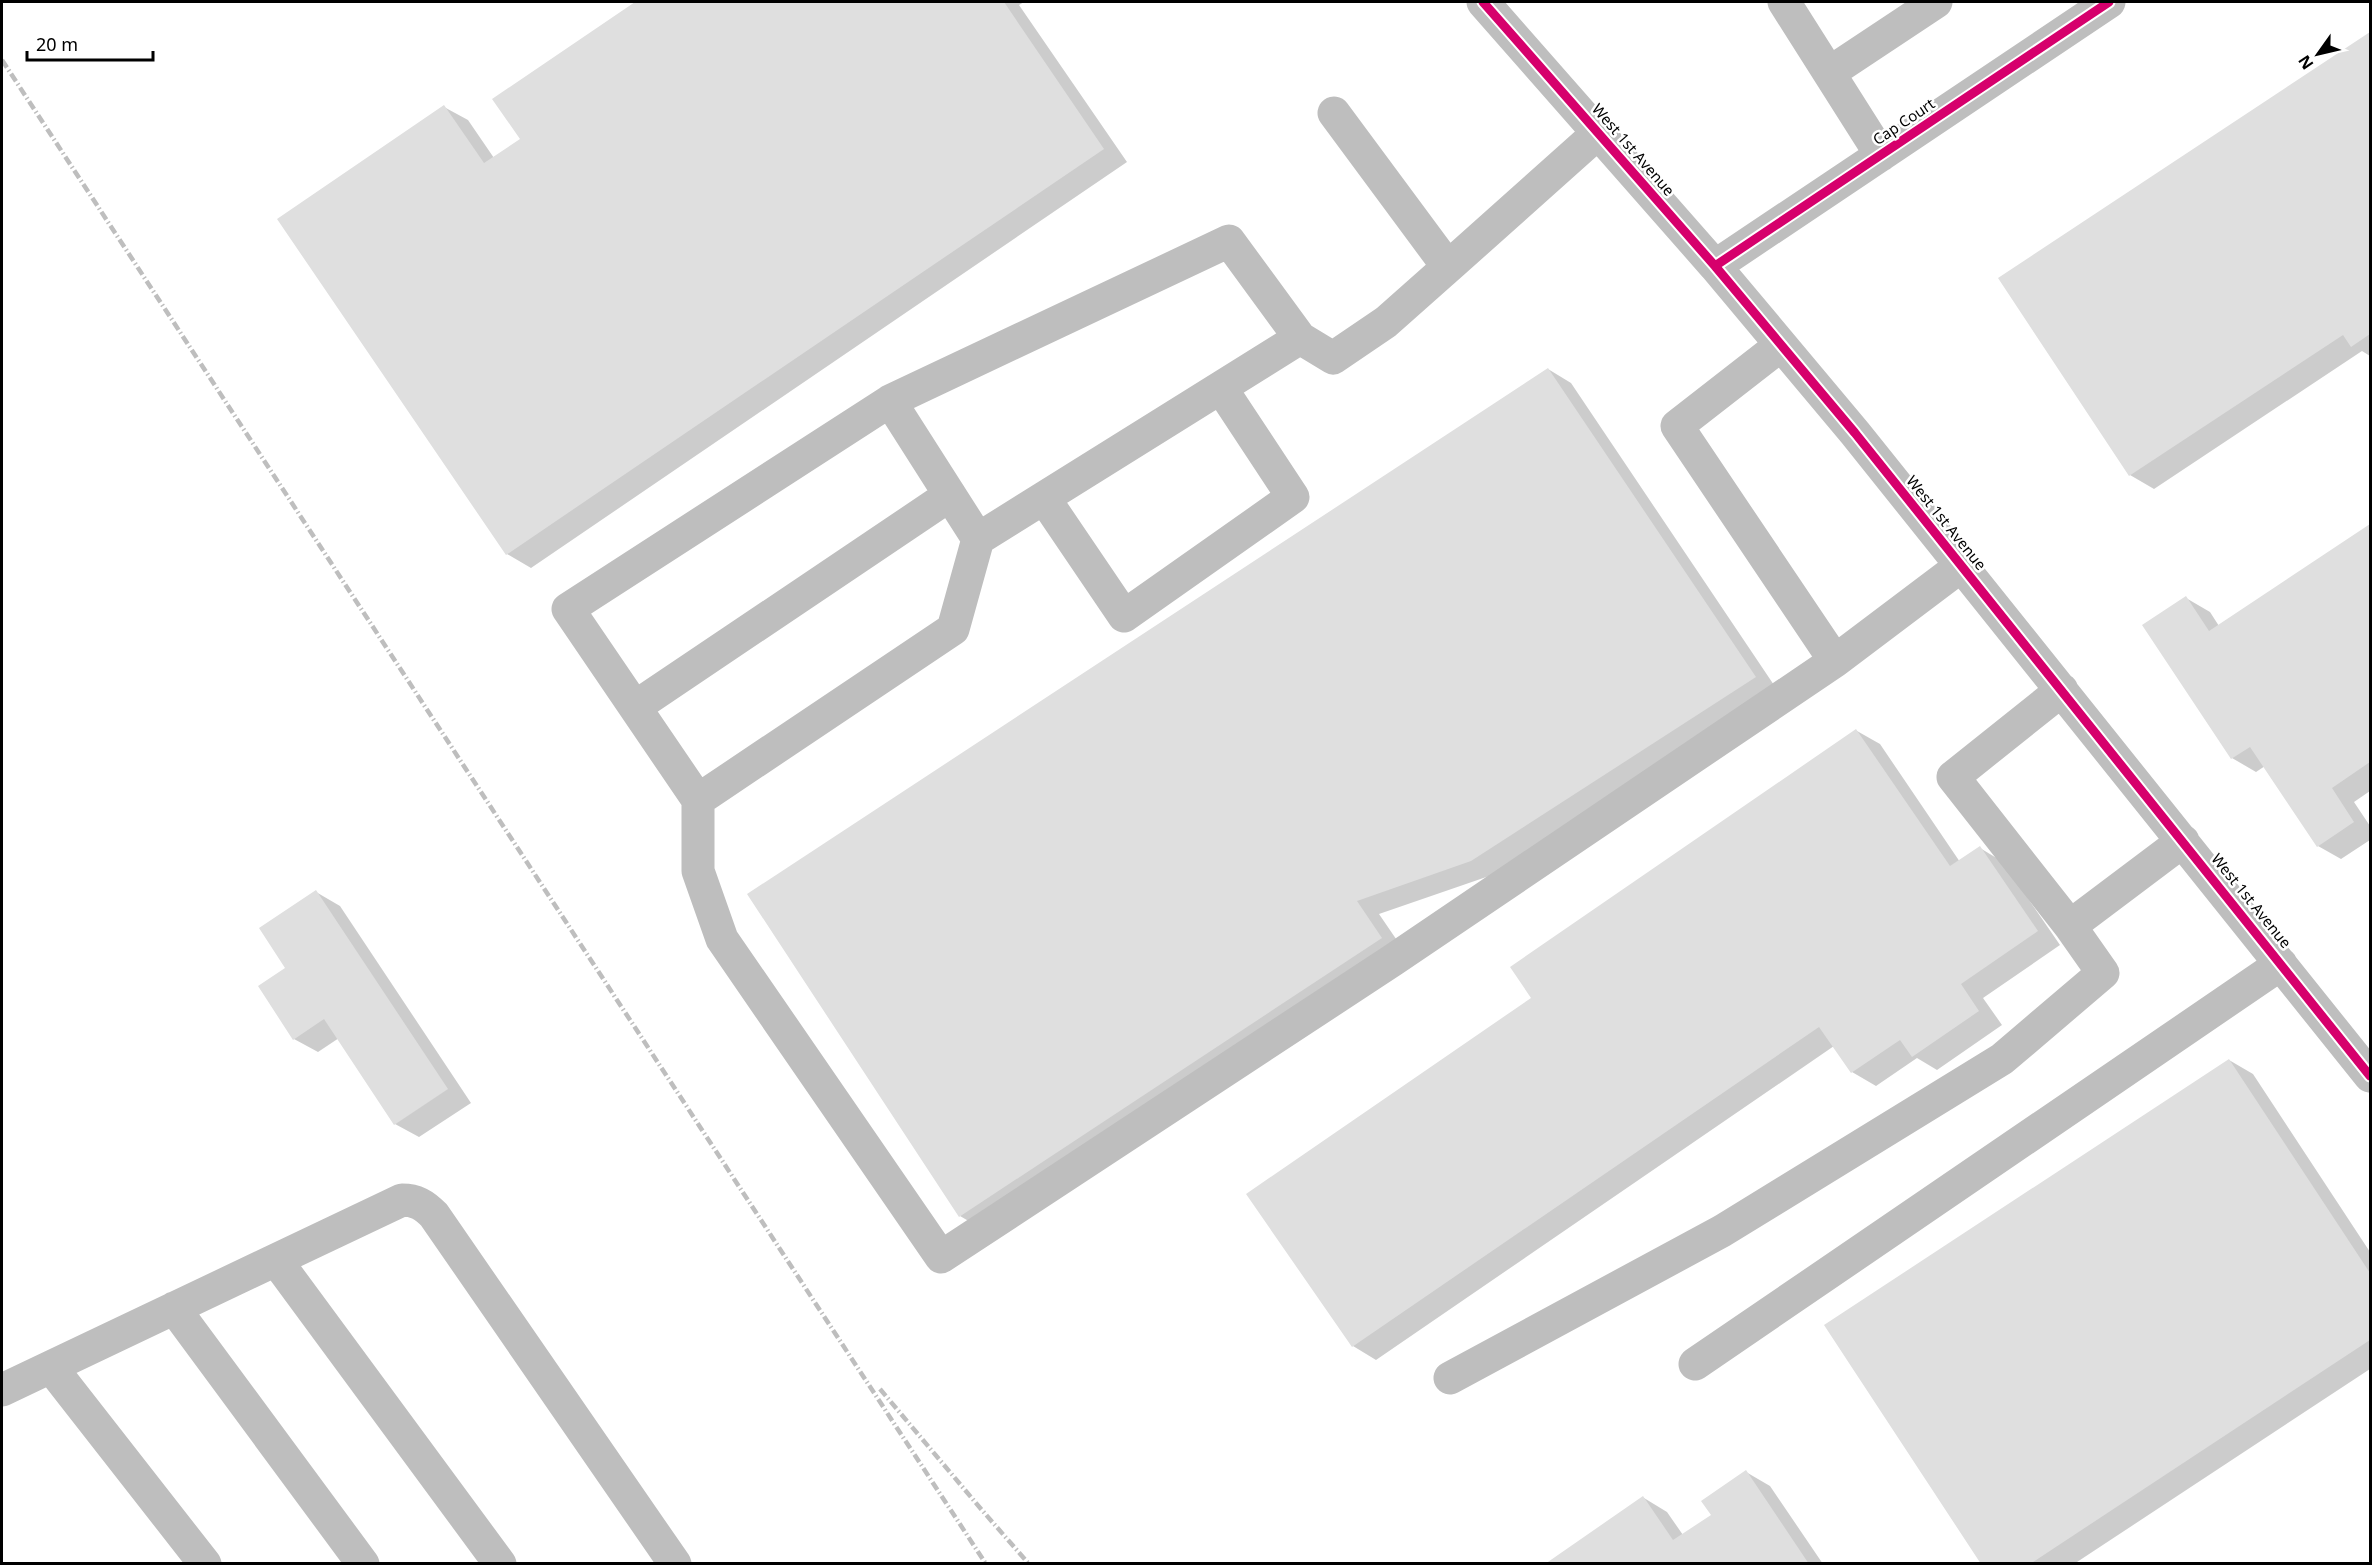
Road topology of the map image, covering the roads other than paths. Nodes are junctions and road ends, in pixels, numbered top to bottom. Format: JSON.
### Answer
{"nodes":[{"id":1,"x":1483,"y":2,"type":"edge"},
{"id":2,"x":1784,"y":2,"type":"edge"},
{"id":3,"x":1936,"y":2,"type":"edge"},
{"id":4,"x":2109,"y":2,"type":"edge"},
{"id":5,"x":1829,"y":73,"type":"junction"},
{"id":6,"x":1334,"y":113,"type":"dead end"},
{"id":7,"x":1598,"y":133,"type":"junction"},
{"id":8,"x":1881,"y":155,"type":"junction"},
{"id":9,"x":1715,"y":266,"type":"junction"},
{"id":10,"x":1448,"y":267,"type":"junction"},
{"id":11,"x":1300,"y":338,"type":"junction"},
{"id":12,"x":1781,"y":345,"type":"junction"},
{"id":13,"x":1221,"y":388,"type":"junction"},
{"id":14,"x":890,"y":401,"type":"junction"},
{"id":15,"x":950,"y":495,"type":"junction"},
{"id":16,"x":1044,"y":498,"type":"junction"},
{"id":17,"x":978,"y":539,"type":"junction"},
{"id":18,"x":1961,"y":566,"type":"junction"},
{"id":19,"x":1834,"y":661,"type":"junction"},
{"id":20,"x":2062,"y":690,"type":"junction"},
{"id":21,"x":634,"y":707,"type":"junction"},
{"id":22,"x":698,"y":800,"type":"junction"},
{"id":23,"x":2183,"y":841,"type":"junction"},
{"id":24,"x":2070,"y":926,"type":"junction"},
{"id":25,"x":2281,"y":964,"type":"junction"},
{"id":26,"x":2370,"y":1076,"type":"edge"},
{"id":27,"x":276,"y":1260,"type":"junction"},
{"id":28,"x":174,"y":1308,"type":"junction"},
{"id":29,"x":1695,"y":1364,"type":"dead end"},
{"id":30,"x":51,"y":1367,"type":"junction"},
{"id":31,"x":1450,"y":1378,"type":"dead end"},
{"id":32,"x":2,"y":1390,"type":"edge"},
{"id":33,"x":205,"y":1563,"type":"edge"},
{"id":34,"x":363,"y":1563,"type":"edge"},
{"id":35,"x":500,"y":1563,"type":"edge"},
{"id":36,"x":675,"y":1563,"type":"edge"}],
"edges":[{"from":1,"to":7,"type":"street","name":"West 1st Avenue"},
{"from":2,"to":5,"type":"street"},
{"from":3,"to":5,"type":"street"},
{"from":4,"to":8,"type":"street","name":"Cap Court"},
{"from":5,"to":8,"type":"street"},
{"from":6,"to":10,"type":"street"},
{"from":7,"to":9,"type":"street","name":"West 1st Avenue"},
{"from":7,"to":10,"type":"street"},
{"from":8,"to":9,"type":"street","name":"Cap Court"},
{"from":9,"to":12,"type":"street","name":"West 1st Avenue"},
{"from":10,"to":11,"type":"street"},
{"from":11,"to":13,"type":"street"},
{"from":11,"to":14,"type":"street"},
{"from":12,"to":18,"type":"street","name":"West 1st Avenue"},
{"from":12,"to":19,"type":"street"},
{"from":13,"to":16,"type":"street"},
{"from":13,"to":16,"type":"street"},
{"from":14,"to":15,"type":"street"},
{"from":14,"to":21,"type":"street"},
{"from":15,"to":17,"type":"street"},
{"from":15,"to":21,"type":"street"},
{"from":16,"to":17,"type":"street"},
{"from":17,"to":22,"type":"street"},
{"from":18,"to":19,"type":"street"},
{"from":18,"to":20,"type":"street","name":"West 1st Avenue"},
{"from":19,"to":22,"type":"street"},
{"from":20,"to":23,"type":"street","name":"West 1st Avenue"},
{"from":20,"to":24,"type":"street"},
{"from":21,"to":22,"type":"street"},
{"from":23,"to":24,"type":"street"},
{"from":23,"to":25,"type":"street","name":"West 1st Avenue"},
{"from":24,"to":31,"type":"street"},
{"from":25,"to":26,"type":"street","name":"West 1st Avenue"},
{"from":25,"to":29,"type":"street"},
{"from":27,"to":28,"type":"street"},
{"from":27,"to":35,"type":"street"},
{"from":27,"to":36,"type":"street"},
{"from":28,"to":30,"type":"street"},
{"from":28,"to":34,"type":"street"},
{"from":30,"to":32,"type":"street"},
{"from":30,"to":33,"type":"street"}]}
